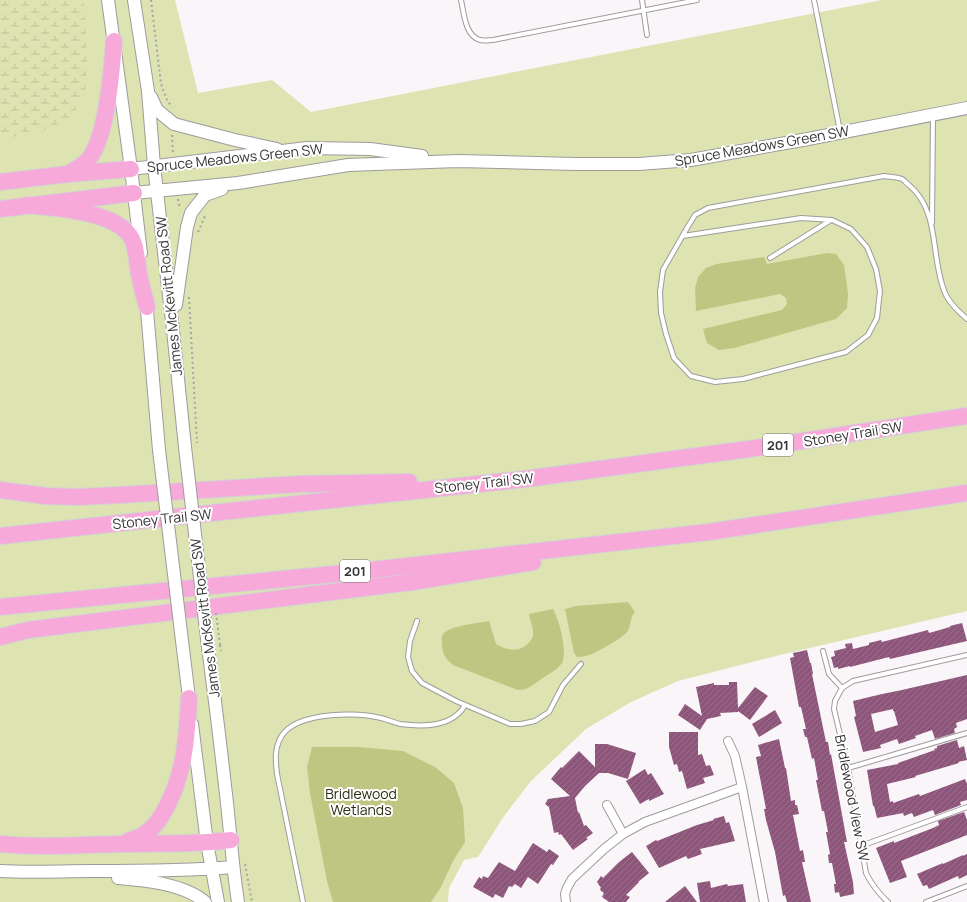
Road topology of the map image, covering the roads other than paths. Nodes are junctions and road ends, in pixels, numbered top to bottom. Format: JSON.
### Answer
{"nodes":[{"id":1,"x":108,"y":0,"type":"edge"},
{"id":2,"x":461,"y":0,"type":"edge"},
{"id":3,"x":642,"y":0,"type":"edge"},
{"id":4,"x":697,"y":0,"type":"edge"},
{"id":5,"x":814,"y":0,"type":"edge"},
{"id":6,"x":135,"y":3,"type":"edge"},
{"id":7,"x":643,"y":11,"type":"junction"},
{"id":8,"x":647,"y":35,"type":"dead end"},
{"id":9,"x":114,"y":41,"type":"junction"},
{"id":10,"x":148,"y":91,"type":"junction"},
{"id":11,"x":967,"y":108,"type":"edge"},
{"id":12,"x":933,"y":114,"type":"junction"},
{"id":13,"x":840,"y":133,"type":"junction"},
{"id":14,"x":288,"y":151,"type":"junction"},
{"id":15,"x":458,"y":161,"type":"junction"},
{"id":16,"x":154,"y":166,"type":"junction"},
{"id":17,"x":131,"y":169,"type":"junction"},
{"id":18,"x":68,"y":174,"type":"junction"},
{"id":19,"x":0,"y":182,"type":"edge"},
{"id":20,"x":238,"y":183,"type":"junction"},
{"id":21,"x":157,"y":191,"type":"junction"},
{"id":22,"x":134,"y":193,"type":"junction"},
{"id":23,"x":27,"y":205,"type":"junction"},
{"id":24,"x":0,"y":209,"type":"edge"},
{"id":25,"x":832,"y":220,"type":"junction"},
{"id":26,"x":932,"y":225,"type":"junction"},
{"id":27,"x":682,"y":236,"type":"junction"},
{"id":28,"x":770,"y":258,"type":"dead end"},
{"id":29,"x":147,"y":308,"type":"junction"},
{"id":30,"x":967,"y":318,"type":"edge"},
{"id":31,"x":173,"y":330,"type":"junction"},
{"id":32,"x":967,"y":416,"type":"edge"},
{"id":33,"x":525,"y":479,"type":"junction"},
{"id":34,"x":0,"y":490,"type":"edge"},
{"id":35,"x":967,"y":493,"type":"edge"},
{"id":36,"x":709,"y":532,"type":"junction"},
{"id":37,"x":0,"y":536,"type":"edge"},
{"id":38,"x":0,"y":607,"type":"edge"},
{"id":39,"x":417,"y":621,"type":"dead end"},
{"id":40,"x":0,"y":637,"type":"edge"},
{"id":41,"x":823,"y":651,"type":"dead end"},
{"id":42,"x":967,"y":655,"type":"edge"},
{"id":43,"x":581,"y":664,"type":"dead end"},
{"id":44,"x":842,"y":688,"type":"junction"},
{"id":45,"x":188,"y":698,"type":"junction"},
{"id":46,"x":465,"y":705,"type":"junction"},
{"id":47,"x":967,"y":733,"type":"edge"},
{"id":48,"x":728,"y":741,"type":"dead end"},
{"id":49,"x":848,"y":768,"type":"junction"},
{"id":50,"x":742,"y":787,"type":"junction"},
{"id":51,"x":607,"y":805,"type":"dead end"},
{"id":52,"x":967,"y":807,"type":"edge"},
{"id":53,"x":623,"y":834,"type":"junction"},
{"id":54,"x":231,"y":840,"type":"junction"},
{"id":55,"x":207,"y":843,"type":"junction"},
{"id":56,"x":0,"y":844,"type":"edge"},
{"id":57,"x":119,"y":844,"type":"junction"},
{"id":58,"x":861,"y":846,"type":"junction"},
{"id":59,"x":233,"y":867,"type":"junction"},
{"id":60,"x":211,"y":869,"type":"junction"},
{"id":61,"x":0,"y":871,"type":"edge"},
{"id":62,"x":20,"y":872,"type":"junction"},
{"id":63,"x":967,"y":886,"type":"edge"},
{"id":64,"x":205,"y":902,"type":"edge"},
{"id":65,"x":218,"y":902,"type":"edge"},
{"id":66,"x":238,"y":902,"type":"edge"},
{"id":67,"x":303,"y":902,"type":"edge"},
{"id":68,"x":566,"y":902,"type":"edge"},
{"id":69,"x":764,"y":902,"type":"edge"},
{"id":70,"x":888,"y":902,"type":"edge"},
{"id":71,"x":926,"y":902,"type":"edge"}],
"edges":[{"from":1,"to":9,"type":"main road","name":"James McKevitt Road SW"},
{"from":2,"to":7,"type":"lane"},
{"from":3,"to":7,"type":"lane"},
{"from":4,"to":7,"type":"lane"},
{"from":5,"to":13,"type":"lane"},
{"from":6,"to":10,"type":"main road"},
{"from":7,"to":8,"type":"lane"},
{"from":9,"to":17,"type":"main road","name":"James McKevitt Road SW"},
{"from":9,"to":18,"type":"highway"},
{"from":10,"to":14,"type":"main road"},
{"from":10,"to":16,"type":"main road","name":"James McKevitt Road SW"},
{"from":11,"to":12,"type":"main road","name":"Spruce Meadows Green SW"},
{"from":12,"to":13,"type":"main road","name":"Spruce Meadows Green SW"},
{"from":12,"to":26,"type":"lane"},
{"from":13,"to":15,"type":"main road","name":"Spruce Meadows Green SW"},
{"from":14,"to":15,"type":"main road","name":"Spruce Meadows Green SW"},
{"from":14,"to":16,"type":"main road","name":"Spruce Meadows Green SW"},
{"from":15,"to":20,"type":"main road","name":"Spruce Meadows Green SW"},
{"from":16,"to":17,"type":"main road","name":"Spruce Meadows Green SW"},
{"from":16,"to":21,"type":"main road","name":"James McKevitt Road SW"},
{"from":17,"to":18,"type":"highway"},
{"from":17,"to":22,"type":"main road","name":"James McKevitt Road SW"},
{"from":18,"to":19,"type":"highway"},
{"from":20,"to":21,"type":"main road","name":"Spruce Meadows Green SW"},
{"from":20,"to":31,"type":"main road"},
{"from":21,"to":22,"type":"main road","name":"Spruce Meadows Green SW"},
{"from":21,"to":31,"type":"main road","name":"James McKevitt Road SW"},
{"from":22,"to":23,"type":"highway"},
{"from":22,"to":29,"type":"main road","name":"James McKevitt Road SW"},
{"from":23,"to":24,"type":"highway"},
{"from":23,"to":29,"type":"highway"},
{"from":25,"to":27,"type":"lane"},
{"from":25,"to":27,"type":"lane"},
{"from":25,"to":28,"type":"lane"},
{"from":26,"to":27,"type":"lane"},
{"from":26,"to":30,"type":"lane"},
{"from":29,"to":45,"type":"main road","name":"James McKevitt Road SW","bridge":true},
{"from":31,"to":54,"type":"main road","name":"James McKevitt Road SW","bridge":true},
{"from":32,"to":33,"type":"highway","name":"Stoney Trail SW","number":"201"},
{"from":33,"to":34,"type":"highway"},
{"from":33,"to":37,"type":"highway","name":"Stoney Trail SW","number":"201"},
{"from":35,"to":36,"type":"highway","number":"201"},
{"from":36,"to":38,"type":"highway","number":"201"},
{"from":36,"to":40,"type":"highway"},
{"from":39,"to":46,"type":"lane"},
{"from":41,"to":44,"type":"lane"},
{"from":42,"to":44,"type":"lane"},
{"from":43,"to":46,"type":"lane"},
{"from":44,"to":49,"type":"lane","name":"Bridlewood View SW"},
{"from":45,"to":55,"type":"main road","name":"James McKevitt Road SW"},
{"from":45,"to":57,"type":"highway"},
{"from":46,"to":67,"type":"lane"},
{"from":47,"to":49,"type":"lane"},
{"from":48,"to":50,"type":"street"},
{"from":49,"to":58,"type":"lane","name":"Bridlewood View SW"},
{"from":50,"to":53,"type":"street"},
{"from":50,"to":69,"type":"street"},
{"from":51,"to":53,"type":"street"},
{"from":52,"to":58,"type":"lane"},
{"from":53,"to":68,"type":"street"},
{"from":54,"to":55,"type":"highway"},
{"from":54,"to":59,"type":"main road","name":"James McKevitt Road SW"},
{"from":55,"to":57,"type":"highway"},
{"from":55,"to":60,"type":"main road","name":"James McKevitt Road SW"},
{"from":56,"to":57,"type":"highway"},
{"from":58,"to":70,"type":"lane","name":"Bridlewood View SW"},
{"from":59,"to":60,"type":"main road"},
{"from":59,"to":66,"type":"main road","name":"James McKevitt Road SW"},
{"from":60,"to":62,"type":"main road"},
{"from":60,"to":65,"type":"main road","name":"James McKevitt Road SW"},
{"from":61,"to":62,"type":"main road"},
{"from":62,"to":64,"type":"main road"},
{"from":63,"to":71,"type":"lane"}]}
